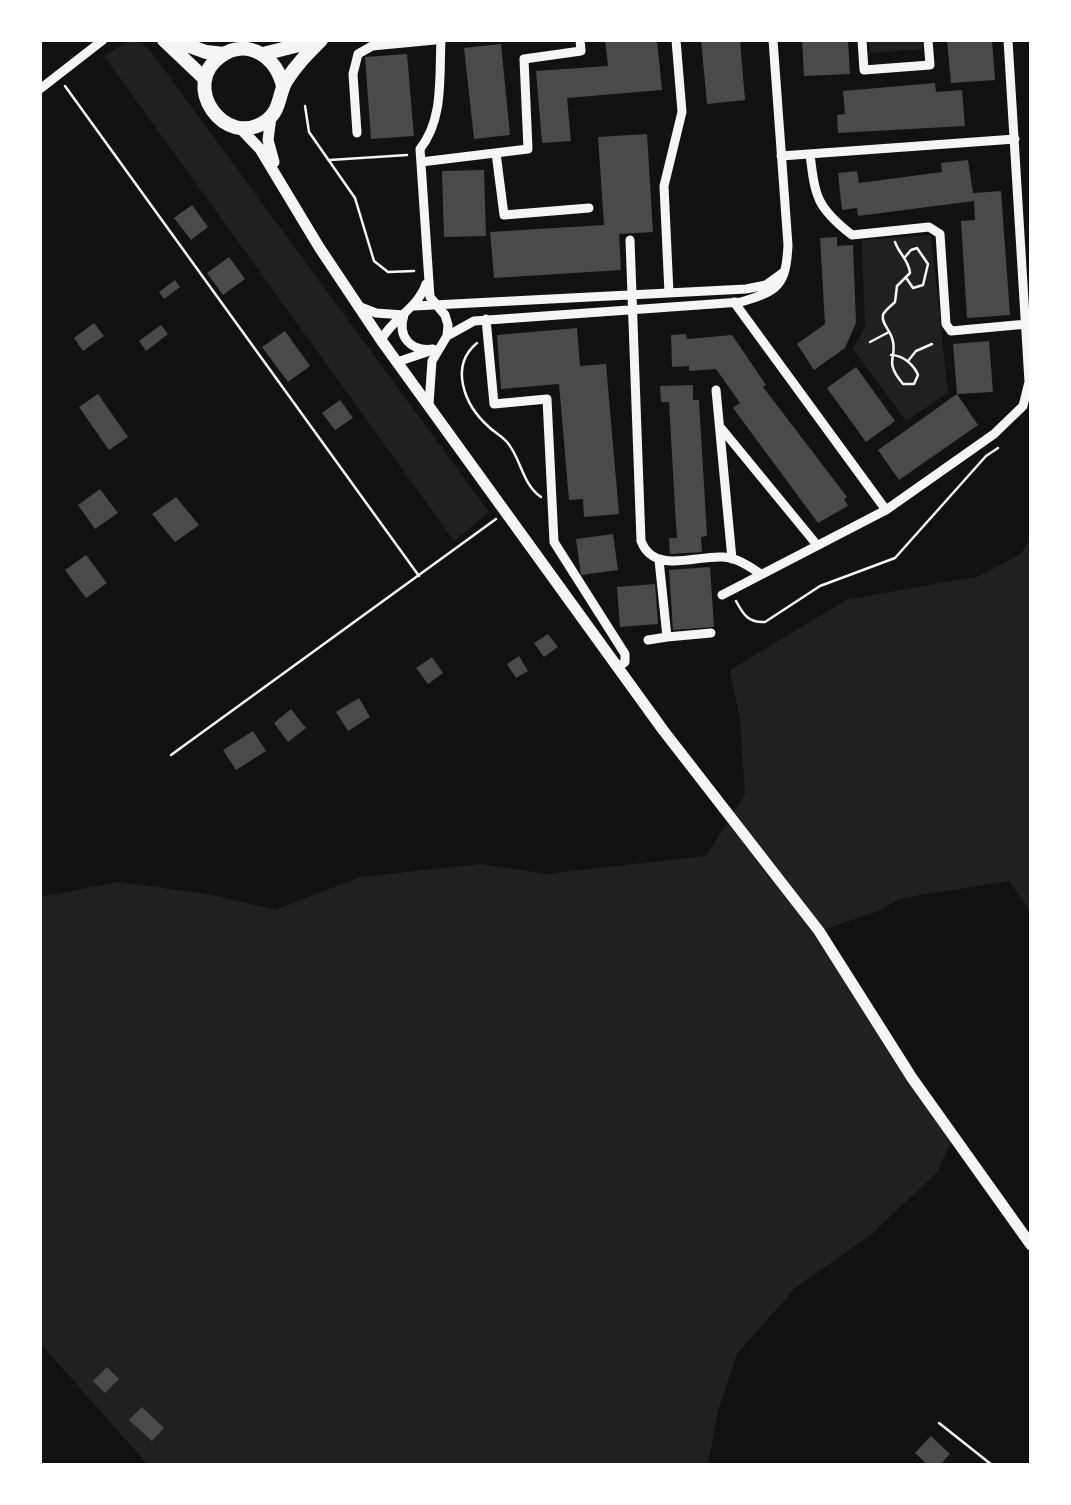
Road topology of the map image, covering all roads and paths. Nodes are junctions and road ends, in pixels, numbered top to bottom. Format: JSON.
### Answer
{"nodes":[{"id":1,"x":102,"y":40,"type":"edge"},
{"id":2,"x":164,"y":40,"type":"edge"},
{"id":3,"x":173,"y":40,"type":"edge"},
{"id":4,"x":319,"y":40,"type":"edge"},
{"id":5,"x":438,"y":40,"type":"edge"},
{"id":6,"x":580,"y":40,"type":"edge"},
{"id":7,"x":676,"y":40,"type":"edge"},
{"id":8,"x":773,"y":40,"type":"edge"},
{"id":9,"x":862,"y":40,"type":"edge"},
{"id":10,"x":928,"y":40,"type":"edge"},
{"id":11,"x":1008,"y":40,"type":"edge"},
{"id":12,"x":224,"y":54,"type":"junction"},
{"id":13,"x":263,"y":54,"type":"junction"},
{"id":14,"x":58,"y":76,"type":"junction"},
{"id":15,"x":205,"y":79,"type":"junction"},
{"id":16,"x":283,"y":87,"type":"junction"},
{"id":17,"x":40,"y":90,"type":"edge"},
{"id":18,"x":304,"y":106,"type":"dead end"},
{"id":19,"x":270,"y":118,"type":"junction"},
{"id":20,"x":240,"y":128,"type":"junction"},
{"id":21,"x":357,"y":132,"type":"dead end"},
{"id":22,"x":1014,"y":139,"type":"junction"},
{"id":23,"x":496,"y":152,"type":"junction"},
{"id":24,"x":810,"y":154,"type":"junction"},
{"id":25,"x":781,"y":156,"type":"junction"},
{"id":26,"x":420,"y":158,"type":"junction"},
{"id":27,"x":329,"y":160,"type":"junction"},
{"id":28,"x":280,"y":180,"type":"junction"},
{"id":29,"x":589,"y":208,"type":"dead end"},
{"id":30,"x":894,"y":231,"type":"junction"},
{"id":31,"x":630,"y":240,"type":"dead end"},
{"id":32,"x":905,"y":258,"type":"junction"},
{"id":33,"x":787,"y":265,"type":"junction"},
{"id":34,"x":428,"y":273,"type":"junction"},
{"id":35,"x":907,"y":277,"type":"junction"},
{"id":36,"x":725,"y":290,"type":"junction"},
{"id":37,"x":669,"y":293,"type":"junction"},
{"id":38,"x":632,"y":296,"type":"junction"},
{"id":39,"x":734,"y":303,"type":"junction"},
{"id":40,"x":355,"y":304,"type":"junction"},
{"id":41,"x":414,"y":306,"type":"junction"},
{"id":42,"x":436,"y":306,"type":"junction"},
{"id":43,"x":633,"y":310,"type":"junction"},
{"id":44,"x":404,"y":316,"type":"junction"},
{"id":45,"x":486,"y":319,"type":"junction"},
{"id":46,"x":1026,"y":324,"type":"junction"},
{"id":47,"x":890,"y":332,"type":"junction"},
{"id":48,"x":487,"y":337,"type":"junction"},
{"id":49,"x":381,"y":340,"type":"junction"},
{"id":50,"x":870,"y":342,"type":"dead end"},
{"id":51,"x":440,"y":343,"type":"junction"},
{"id":52,"x":932,"y":344,"type":"dead end"},
{"id":53,"x":891,"y":355,"type":"junction"},
{"id":54,"x":397,"y":362,"type":"junction"},
{"id":55,"x":907,"y":362,"type":"junction"},
{"id":56,"x":716,"y":390,"type":"dead end"},
{"id":57,"x":430,"y":407,"type":"junction"},
{"id":58,"x":720,"y":426,"type":"junction"},
{"id":59,"x":994,"y":434,"type":"junction"},
{"id":60,"x":552,"y":500,"type":"junction"},
{"id":61,"x":886,"y":510,"type":"junction"},
{"id":62,"x":506,"y":512,"type":"junction"},
{"id":63,"x":817,"y":545,"type":"junction"},
{"id":64,"x":732,"y":559,"type":"junction"},
{"id":65,"x":659,"y":560,"type":"junction"},
{"id":66,"x":761,"y":574,"type":"junction"},
{"id":67,"x":419,"y":576,"type":"junction"},
{"id":68,"x":726,"y":593,"type":"joint"},
{"id":69,"x":711,"y":633,"type":"dead end"},
{"id":70,"x":666,"y":637,"type":"junction"},
{"id":71,"x":648,"y":640,"type":"dead end"},
{"id":72,"x":618,"y":667,"type":"junction"},
{"id":73,"x":171,"y":755,"type":"dead end"},
{"id":74,"x":1031,"y":1245,"type":"edge"},
{"id":75,"x":939,"y":1423,"type":"dead end"},
{"id":76,"x":992,"y":1465,"type":"edge"}],
"edges":[{"from":1,"to":14,"type":"street"},
{"from":2,"to":15,"type":"main road"},
{"from":3,"to":12,"type":"main road"},
{"from":4,"to":13,"type":"main road"},
{"from":4,"to":16,"type":"main road"},
{"from":5,"to":21,"type":"street"},
{"from":5,"to":26,"type":"street"},
{"from":6,"to":23,"type":"street"},
{"from":7,"to":37,"type":"street"},
{"from":8,"to":25,"type":"street"},
{"from":9,"to":10,"type":"street"},
{"from":11,"to":22,"type":"street"},
{"from":12,"to":13,"type":"main road"},
{"from":12,"to":15,"type":"main road"},
{"from":13,"to":16,"type":"main road"},
{"from":14,"to":17,"type":"street"},
{"from":14,"to":67,"type":"path"},
{"from":15,"to":20,"type":"main road"},
{"from":16,"to":19,"type":"main road"},
{"from":18,"to":27,"type":"path"},
{"from":19,"to":20,"type":"main road"},
{"from":19,"to":28,"type":"street"},
{"from":20,"to":28,"type":"street"},
{"from":22,"to":24,"type":"street"},
{"from":22,"to":46,"type":"street"},
{"from":23,"to":26,"type":"street"},
{"from":23,"to":29,"type":"street"},
{"from":24,"to":25,"type":"street"},
{"from":24,"to":30,"type":"street"},
{"from":25,"to":33,"type":"street"},
{"from":26,"to":27,"type":"path"},
{"from":26,"to":34,"type":"street"},
{"from":27,"to":34,"type":"path"},
{"from":28,"to":40,"type":"street"},
{"from":30,"to":32,"type":"path"},
{"from":30,"to":46,"type":"street"},
{"from":31,"to":38,"type":"street"},
{"from":32,"to":35,"type":"path"},
{"from":32,"to":35,"type":"path"},
{"from":33,"to":36,"type":"street"},
{"from":33,"to":39,"type":"street"},
{"from":34,"to":41,"type":"street"},
{"from":34,"to":42,"type":"street"},
{"from":35,"to":47,"type":"path"},
{"from":36,"to":37,"type":"street"},
{"from":36,"to":39,"type":"street"},
{"from":37,"to":38,"type":"street"},
{"from":38,"to":42,"type":"street"},
{"from":38,"to":43,"type":"street"},
{"from":39,"to":43,"type":"street"},
{"from":39,"to":61,"type":"street"},
{"from":40,"to":44,"type":"street"},
{"from":40,"to":49,"type":"street"},
{"from":41,"to":42,"type":"street"},
{"from":41,"to":44,"type":"street"},
{"from":42,"to":51,"type":"street"},
{"from":43,"to":45,"type":"street"},
{"from":43,"to":65,"type":"street"},
{"from":44,"to":49,"type":"street"},
{"from":44,"to":51,"type":"street"},
{"from":45,"to":48,"type":"street"},
{"from":45,"to":51,"type":"street"},
{"from":46,"to":59,"type":"street"},
{"from":47,"to":50,"type":"path"},
{"from":47,"to":53,"type":"path"},
{"from":48,"to":60,"type":"path"},
{"from":48,"to":60,"type":"street"},
{"from":49,"to":54,"type":"street"},
{"from":51,"to":54,"type":"street"},
{"from":51,"to":57,"type":"street"},
{"from":52,"to":55,"type":"path"},
{"from":53,"to":55,"type":"path"},
{"from":53,"to":55,"type":"path"},
{"from":54,"to":57,"type":"street"},
{"from":56,"to":58,"type":"street"},
{"from":57,"to":62,"type":"street"},
{"from":58,"to":63,"type":"street"},
{"from":58,"to":64,"type":"street"},
{"from":59,"to":61,"type":"street"},
{"from":59,"to":68,"type":"path"},
{"from":60,"to":72,"type":"street"},
{"from":61,"to":63,"type":"street"},
{"from":62,"to":67,"type":"path"},
{"from":62,"to":72,"type":"street"},
{"from":63,"to":66,"type":"street"},
{"from":64,"to":65,"type":"street"},
{"from":64,"to":66,"type":"street"},
{"from":65,"to":70,"type":"street"},
{"from":66,"to":68,"type":"street"},
{"from":67,"to":73,"type":"path"},
{"from":69,"to":70,"type":"street"},
{"from":70,"to":71,"type":"street"},
{"from":72,"to":74,"type":"street"},
{"from":75,"to":76,"type":"path"}]}
